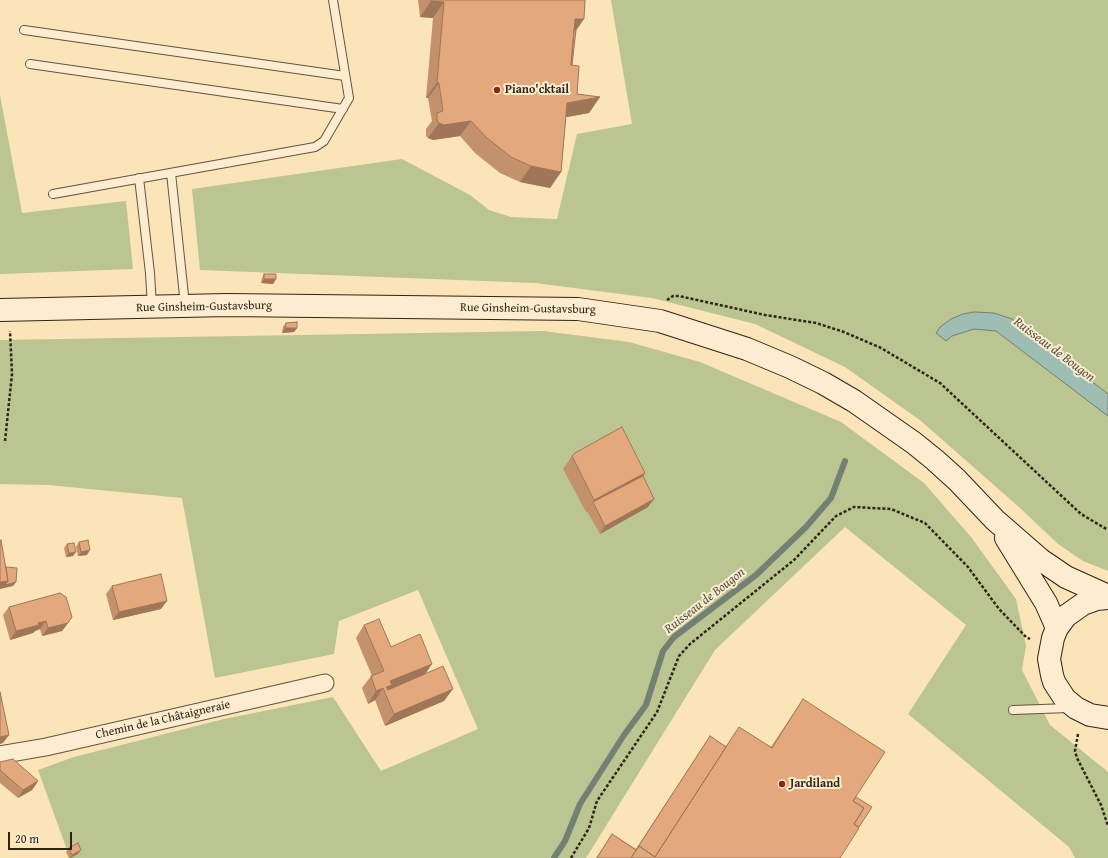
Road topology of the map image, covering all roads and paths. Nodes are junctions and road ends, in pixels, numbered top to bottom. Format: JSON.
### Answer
{"nodes":[{"id":1,"x":333,"y":0,"type":"edge"},
{"id":2,"x":24,"y":30,"type":"dead end"},
{"id":3,"x":30,"y":64,"type":"dead end"},
{"id":4,"x":345,"y":76,"type":"junction"},
{"id":5,"x":343,"y":109,"type":"junction"},
{"id":6,"x":171,"y":173,"type":"junction"},
{"id":7,"x":139,"y":178,"type":"junction"},
{"id":8,"x":53,"y":194,"type":"dead end"},
{"id":9,"x":185,"y":306,"type":"junction"},
{"id":10,"x":152,"y":307,"type":"junction"},
{"id":11,"x":5,"y":310,"type":"edge"},
{"id":12,"x":660,"y":321,"type":"junction"},
{"id":13,"x":5,"y":441,"type":"dead end"},
{"id":14,"x":995,"y":520,"type":"junction"},
{"id":15,"x":1108,"y":530,"type":"edge"},
{"id":16,"x":1108,"y":597,"type":"edge"},
{"id":17,"x":1057,"y":628,"type":"junction"},
{"id":18,"x":1050,"y":649,"type":"junction"},
{"id":19,"x":325,"y":683,"type":"dead end"},
{"id":20,"x":1013,"y":710,"type":"dead end"},
{"id":21,"x":1096,"y":716,"type":"edge"},
{"id":22,"x":0,"y":755,"type":"edge"},
{"id":23,"x":1108,"y":826,"type":"edge"},
{"id":24,"x":571,"y":858,"type":"edge"}],
"edges":[{"from":1,"to":4,"type":"lane"},
{"from":2,"to":4,"type":"lane"},
{"from":3,"to":5,"type":"lane"},
{"from":4,"to":5,"type":"lane"},
{"from":5,"to":6,"type":"lane"},
{"from":6,"to":7,"type":"lane"},
{"from":6,"to":9,"type":"lane"},
{"from":7,"to":8,"type":"lane"},
{"from":7,"to":10,"type":"lane"},
{"from":9,"to":10,"type":"street","name":"Rue Ginsheim-Gustavsburg"},
{"from":9,"to":12,"type":"street","name":"Rue Ginsheim-Gustavsburg"},
{"from":10,"to":11,"type":"street","name":"Rue Ginsheim-Gustavsburg"},
{"from":11,"to":13,"type":"path"},
{"from":12,"to":14,"type":"street","name":"Rue Ginsheim-Gustavsburg"},
{"from":12,"to":15,"type":"path"},
{"from":14,"to":16,"type":"street","name":"Rue Ginsheim-Gustavsburg"},
{"from":14,"to":17,"type":"street","name":"Rue Ginsheim-Gustavsburg"},
{"from":16,"to":17,"type":"street"},
{"from":17,"to":18,"type":"street"},
{"from":18,"to":21,"type":"street"},
{"from":18,"to":24,"type":"path"},
{"from":19,"to":22,"type":"street","name":"Chemin de la Châtaigneraie"},
{"from":20,"to":21,"type":"lane"},
{"from":21,"to":23,"type":"path"}]}
